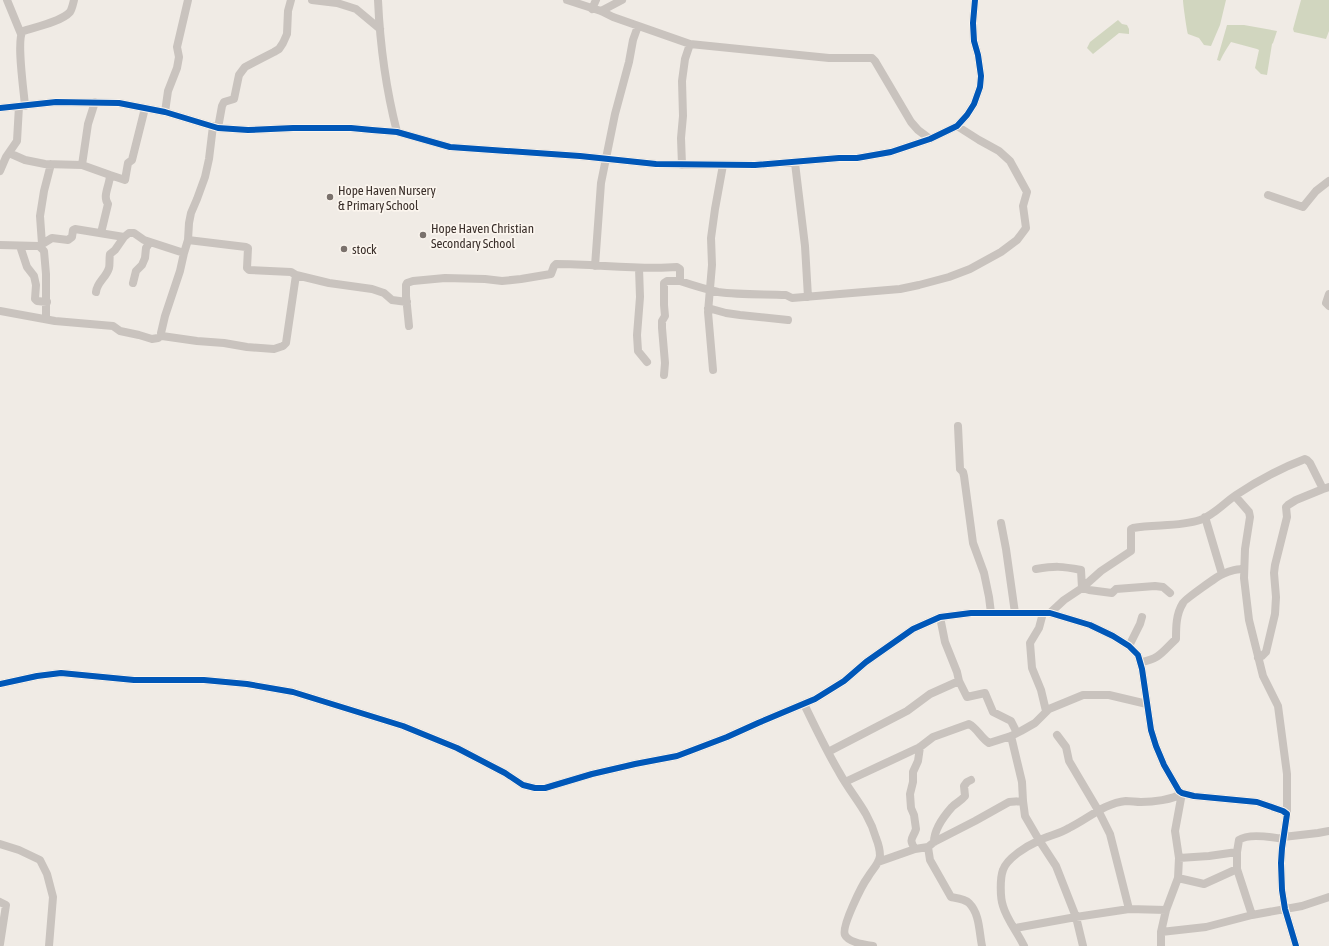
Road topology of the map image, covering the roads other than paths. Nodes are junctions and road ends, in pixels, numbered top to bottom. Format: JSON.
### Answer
{"nodes":[{"id":1,"x":7,"y":0,"type":"edge"},
{"id":2,"x":74,"y":0,"type":"edge"},
{"id":3,"x":188,"y":0,"type":"edge"},
{"id":4,"x":291,"y":0,"type":"edge"},
{"id":5,"x":312,"y":0,"type":"edge"},
{"id":6,"x":378,"y":0,"type":"edge"},
{"id":7,"x":567,"y":0,"type":"edge"},
{"id":8,"x":596,"y":0,"type":"edge"},
{"id":9,"x":622,"y":0,"type":"edge"},
{"id":10,"x":975,"y":0,"type":"edge"},
{"id":11,"x":592,"y":9,"type":"junction"},
{"id":12,"x":601,"y":11,"type":"junction"},
{"id":13,"x":638,"y":26,"type":"junction"},
{"id":14,"x":380,"y":28,"type":"junction"},
{"id":15,"x":21,"y":34,"type":"junction"},
{"id":16,"x":690,"y":44,"type":"junction"},
{"id":17,"x":95,"y":102,"type":"junction"},
{"id":18,"x":22,"y":106,"type":"junction"},
{"id":19,"x":0,"y":108,"type":"edge"},
{"id":20,"x":145,"y":108,"type":"junction"},
{"id":21,"x":165,"y":112,"type":"junction"},
{"id":22,"x":957,"y":126,"type":"junction"},
{"id":23,"x":216,"y":127,"type":"junction"},
{"id":24,"x":397,"y":132,"type":"junction"},
{"id":25,"x":930,"y":139,"type":"junction"},
{"id":26,"x":9,"y":153,"type":"junction"},
{"id":27,"x":606,"y":160,"type":"junction"},
{"id":28,"x":795,"y":163,"type":"junction"},
{"id":29,"x":51,"y":164,"type":"junction"},
{"id":30,"x":82,"y":165,"type":"junction"},
{"id":31,"x":682,"y":165,"type":"junction"},
{"id":32,"x":722,"y":166,"type":"junction"},
{"id":33,"x":0,"y":171,"type":"edge"},
{"id":34,"x":110,"y":176,"type":"junction"},
{"id":35,"x":1329,"y":181,"type":"edge"},
{"id":36,"x":1268,"y":196,"type":"dead end"},
{"id":37,"x":101,"y":234,"type":"junction"},
{"id":38,"x":124,"y":237,"type":"junction"},
{"id":39,"x":188,"y":240,"type":"junction"},
{"id":40,"x":150,"y":242,"type":"junction"},
{"id":41,"x":0,"y":245,"type":"edge"},
{"id":42,"x":41,"y":245,"type":"junction"},
{"id":43,"x":20,"y":246,"type":"junction"},
{"id":44,"x":184,"y":253,"type":"junction"},
{"id":45,"x":595,"y":266,"type":"junction"},
{"id":46,"x":639,"y":268,"type":"junction"},
{"id":47,"x":296,"y":275,"type":"junction"},
{"id":48,"x":680,"y":281,"type":"junction"},
{"id":49,"x":133,"y":283,"type":"dead end"},
{"id":50,"x":710,"y":290,"type":"junction"},
{"id":51,"x":96,"y":292,"type":"dead end"},
{"id":52,"x":1329,"y":294,"type":"edge"},
{"id":53,"x":808,"y":297,"type":"junction"},
{"id":54,"x":46,"y":302,"type":"junction"},
{"id":55,"x":407,"y":302,"type":"junction"},
{"id":56,"x":1329,"y":306,"type":"edge"},
{"id":57,"x":708,"y":308,"type":"junction"},
{"id":58,"x":0,"y":311,"type":"edge"},
{"id":59,"x":46,"y":319,"type":"junction"},
{"id":60,"x":788,"y":320,"type":"dead end"},
{"id":61,"x":409,"y":326,"type":"dead end"},
{"id":62,"x":158,"y":338,"type":"dead end"},
{"id":63,"x":647,"y":362,"type":"dead end"},
{"id":64,"x":713,"y":370,"type":"dead end"},
{"id":65,"x":664,"y":375,"type":"dead end"},
{"id":66,"x":958,"y":426,"type":"dead end"},
{"id":67,"x":1326,"y":488,"type":"edge"},
{"id":68,"x":1235,"y":496,"type":"junction"},
{"id":69,"x":1205,"y":517,"type":"junction"},
{"id":70,"x":1001,"y":523,"type":"dead end"},
{"id":71,"x":1036,"y":570,"type":"dead end"},
{"id":72,"x":1244,"y":570,"type":"junction"},
{"id":73,"x":1222,"y":574,"type":"junction"},
{"id":74,"x":1082,"y":588,"type":"junction"},
{"id":75,"x":1170,"y":593,"type":"dead end"},
{"id":76,"x":991,"y":613,"type":"junction"},
{"id":77,"x":1015,"y":613,"type":"junction"},
{"id":78,"x":1047,"y":613,"type":"junction"},
{"id":79,"x":1142,"y":617,"type":"dead end"},
{"id":80,"x":940,"y":618,"type":"junction"},
{"id":81,"x":1129,"y":646,"type":"junction"},
{"id":82,"x":1258,"y":658,"type":"junction"},
{"id":83,"x":1141,"y":662,"type":"junction"},
{"id":84,"x":959,"y":681,"type":"junction"},
{"id":85,"x":0,"y":684,"type":"edge"},
{"id":86,"x":804,"y":704,"type":"junction"},
{"id":87,"x":1147,"y":704,"type":"junction"},
{"id":88,"x":1046,"y":711,"type":"junction"},
{"id":89,"x":1014,"y":735,"type":"junction"},
{"id":90,"x":1057,"y":735,"type":"dead end"},
{"id":91,"x":920,"y":747,"type":"junction"},
{"id":92,"x":828,"y":752,"type":"junction"},
{"id":93,"x":971,"y":780,"type":"dead end"},
{"id":94,"x":845,"y":782,"type":"junction"},
{"id":95,"x":1182,"y":793,"type":"junction"},
{"id":96,"x":1022,"y":801,"type":"junction"},
{"id":97,"x":1098,"y":810,"type":"junction"},
{"id":98,"x":1287,"y":814,"type":"junction"},
{"id":99,"x":1329,"y":830,"type":"edge"},
{"id":100,"x":1283,"y":838,"type":"junction"},
{"id":101,"x":1039,"y":840,"type":"junction"},
{"id":102,"x":0,"y":844,"type":"edge"},
{"id":103,"x":931,"y":844,"type":"junction"},
{"id":104,"x":915,"y":849,"type":"junction"},
{"id":105,"x":1237,"y":852,"type":"junction"},
{"id":106,"x":1178,"y":858,"type":"junction"},
{"id":107,"x":878,"y":862,"type":"junction"},
{"id":108,"x":1237,"y":869,"type":"junction"},
{"id":109,"x":1178,"y":878,"type":"junction"},
{"id":110,"x":1329,"y":897,"type":"edge"},
{"id":111,"x":0,"y":902,"type":"edge"},
{"id":112,"x":1129,"y":909,"type":"junction"},
{"id":113,"x":1285,"y":909,"type":"junction"},
{"id":114,"x":1166,"y":910,"type":"junction"},
{"id":115,"x":1252,"y":915,"type":"junction"},
{"id":116,"x":1076,"y":917,"type":"junction"},
{"id":117,"x":1015,"y":928,"type":"junction"},
{"id":118,"x":1161,"y":932,"type":"junction"},
{"id":119,"x":0,"y":944,"type":"edge"},
{"id":120,"x":49,"y":946,"type":"edge"},
{"id":121,"x":873,"y":946,"type":"edge"},
{"id":122,"x":982,"y":946,"type":"edge"},
{"id":123,"x":1024,"y":946,"type":"edge"},
{"id":124,"x":1083,"y":946,"type":"edge"},
{"id":125,"x":1161,"y":946,"type":"edge"},
{"id":126,"x":1296,"y":946,"type":"edge"}],
"edges":[{"from":1,"to":15,"type":"street"},
{"from":2,"to":15,"type":"street"},
{"from":3,"to":21,"type":"street"},
{"from":4,"to":23,"type":"street"},
{"from":5,"to":14,"type":"street"},
{"from":6,"to":14,"type":"street"},
{"from":7,"to":11,"type":"street"},
{"from":8,"to":11,"type":"street"},
{"from":9,"to":12,"type":"street"},
{"from":10,"to":22,"type":"street"},
{"from":11,"to":12,"type":"street"},
{"from":12,"to":13,"type":"street"},
{"from":13,"to":16,"type":"street"},
{"from":13,"to":27,"type":"street"},
{"from":14,"to":24,"type":"street"},
{"from":15,"to":18,"type":"street"},
{"from":16,"to":25,"type":"street"},
{"from":16,"to":31,"type":"street"},
{"from":17,"to":18,"type":"street"},
{"from":17,"to":20,"type":"street"},
{"from":17,"to":30,"type":"street"},
{"from":18,"to":19,"type":"street"},
{"from":18,"to":26,"type":"street"},
{"from":20,"to":21,"type":"street"},
{"from":20,"to":34,"type":"street"},
{"from":21,"to":23,"type":"street"},
{"from":22,"to":25,"type":"street"},
{"from":22,"to":53,"type":"street"},
{"from":23,"to":24,"type":"street"},
{"from":23,"to":39,"type":"street"},
{"from":24,"to":27,"type":"street"},
{"from":25,"to":28,"type":"street"},
{"from":26,"to":29,"type":"street"},
{"from":26,"to":33,"type":"street"},
{"from":27,"to":31,"type":"street"},
{"from":27,"to":45,"type":"street"},
{"from":28,"to":32,"type":"street"},
{"from":28,"to":53,"type":"street"},
{"from":29,"to":30,"type":"street"},
{"from":29,"to":42,"type":"street"},
{"from":30,"to":34,"type":"street"},
{"from":31,"to":32,"type":"street"},
{"from":32,"to":50,"type":"street"},
{"from":34,"to":37,"type":"street"},
{"from":35,"to":36,"type":"street"},
{"from":37,"to":38,"type":"street"},
{"from":37,"to":42,"type":"street"},
{"from":38,"to":40,"type":"street"},
{"from":38,"to":51,"type":"street"},
{"from":39,"to":44,"type":"street"},
{"from":39,"to":47,"type":"street"},
{"from":40,"to":44,"type":"street"},
{"from":40,"to":49,"type":"street"},
{"from":41,"to":43,"type":"street"},
{"from":42,"to":43,"type":"street"},
{"from":42,"to":54,"type":"street"},
{"from":43,"to":54,"type":"street"},
{"from":44,"to":47,"type":"street"},
{"from":45,"to":46,"type":"street"},
{"from":45,"to":55,"type":"street"},
{"from":46,"to":48,"type":"street"},
{"from":46,"to":63,"type":"street"},
{"from":47,"to":55,"type":"street"},
{"from":48,"to":50,"type":"street"},
{"from":48,"to":65,"type":"street"},
{"from":50,"to":53,"type":"street"},
{"from":50,"to":57,"type":"street"},
{"from":52,"to":56,"type":"street"},
{"from":54,"to":59,"type":"street"},
{"from":55,"to":61,"type":"street"},
{"from":57,"to":60,"type":"street"},
{"from":57,"to":64,"type":"street"},
{"from":58,"to":59,"type":"street"},
{"from":59,"to":62,"type":"street"},
{"from":66,"to":76,"type":"street"},
{"from":67,"to":68,"type":"street"},
{"from":67,"to":82,"type":"street"},
{"from":68,"to":69,"type":"street"},
{"from":68,"to":72,"type":"street"},
{"from":69,"to":73,"type":"street"},
{"from":69,"to":74,"type":"street"},
{"from":70,"to":77,"type":"street"},
{"from":71,"to":74,"type":"street"},
{"from":72,"to":73,"type":"street"},
{"from":72,"to":82,"type":"street"},
{"from":73,"to":83,"type":"street"},
{"from":74,"to":75,"type":"street"},
{"from":74,"to":78,"type":"street"},
{"from":76,"to":77,"type":"street"},
{"from":76,"to":80,"type":"street"},
{"from":77,"to":78,"type":"street"},
{"from":78,"to":81,"type":"street"},
{"from":78,"to":88,"type":"street"},
{"from":79,"to":81,"type":"street"},
{"from":80,"to":84,"type":"street"},
{"from":80,"to":86,"type":"street"},
{"from":81,"to":83,"type":"street"},
{"from":82,"to":98,"type":"street"},
{"from":83,"to":87,"type":"street"},
{"from":84,"to":89,"type":"street"},
{"from":84,"to":92,"type":"street"},
{"from":85,"to":86,"type":"street"},
{"from":86,"to":92,"type":"street"},
{"from":87,"to":88,"type":"street"},
{"from":87,"to":95,"type":"street"},
{"from":88,"to":89,"type":"street"},
{"from":89,"to":91,"type":"street"},
{"from":89,"to":96,"type":"street"},
{"from":90,"to":97,"type":"street"},
{"from":91,"to":94,"type":"street"},
{"from":91,"to":104,"type":"street"},
{"from":92,"to":94,"type":"street"},
{"from":93,"to":103,"type":"street"},
{"from":94,"to":107,"type":"street"},
{"from":95,"to":97,"type":"street"},
{"from":95,"to":98,"type":"street"},
{"from":95,"to":106,"type":"street"},
{"from":96,"to":101,"type":"street"},
{"from":96,"to":103,"type":"street"},
{"from":97,"to":101,"type":"street"},
{"from":97,"to":112,"type":"street"},
{"from":98,"to":100,"type":"street"},
{"from":99,"to":100,"type":"street"},
{"from":100,"to":105,"type":"street"},
{"from":100,"to":113,"type":"street"},
{"from":101,"to":116,"type":"street"},
{"from":101,"to":117,"type":"street"},
{"from":102,"to":120,"type":"street"},
{"from":103,"to":104,"type":"street"},
{"from":103,"to":122,"type":"street"},
{"from":104,"to":107,"type":"street"},
{"from":105,"to":106,"type":"street"},
{"from":105,"to":108,"type":"street"},
{"from":106,"to":109,"type":"street"},
{"from":107,"to":121,"type":"street"},
{"from":108,"to":109,"type":"street"},
{"from":108,"to":115,"type":"street"},
{"from":109,"to":114,"type":"street"},
{"from":110,"to":113,"type":"street"},
{"from":111,"to":119,"type":"street"},
{"from":112,"to":114,"type":"street"},
{"from":112,"to":116,"type":"street"},
{"from":113,"to":115,"type":"street"},
{"from":113,"to":126,"type":"street"},
{"from":114,"to":118,"type":"street"},
{"from":115,"to":118,"type":"street"},
{"from":116,"to":117,"type":"street"},
{"from":116,"to":124,"type":"street"},
{"from":117,"to":123,"type":"street"},
{"from":118,"to":125,"type":"street"}]}
